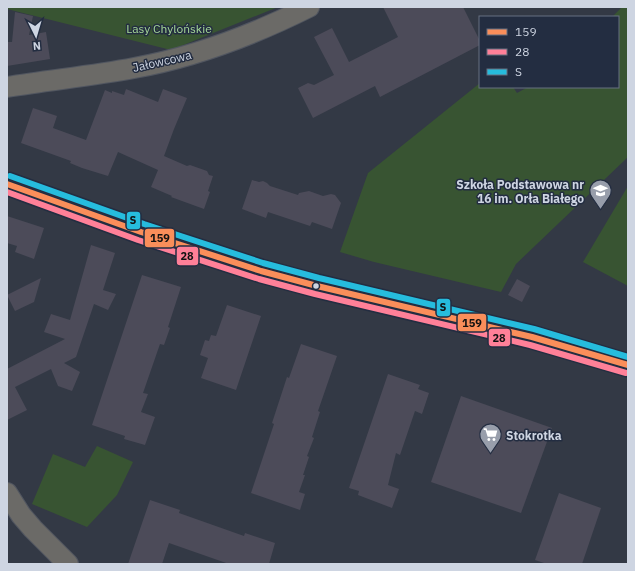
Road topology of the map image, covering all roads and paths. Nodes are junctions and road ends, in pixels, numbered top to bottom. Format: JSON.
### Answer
{"nodes":[{"id":1,"x":309,"y":7,"type":"edge"},
{"id":2,"x":7,"y":87,"type":"edge"},
{"id":3,"x":7,"y":184,"type":"edge"},
{"id":4,"x":628,"y":365,"type":"edge"},
{"id":5,"x":7,"y":493,"type":"edge"},
{"id":6,"x":68,"y":564,"type":"edge"}],
"edges":[{"from":1,"to":2,"type":"street","name":"Jałowcowa"},
{"from":3,"to":4,"type":"street"},
{"from":5,"to":6,"type":"street"}]}
